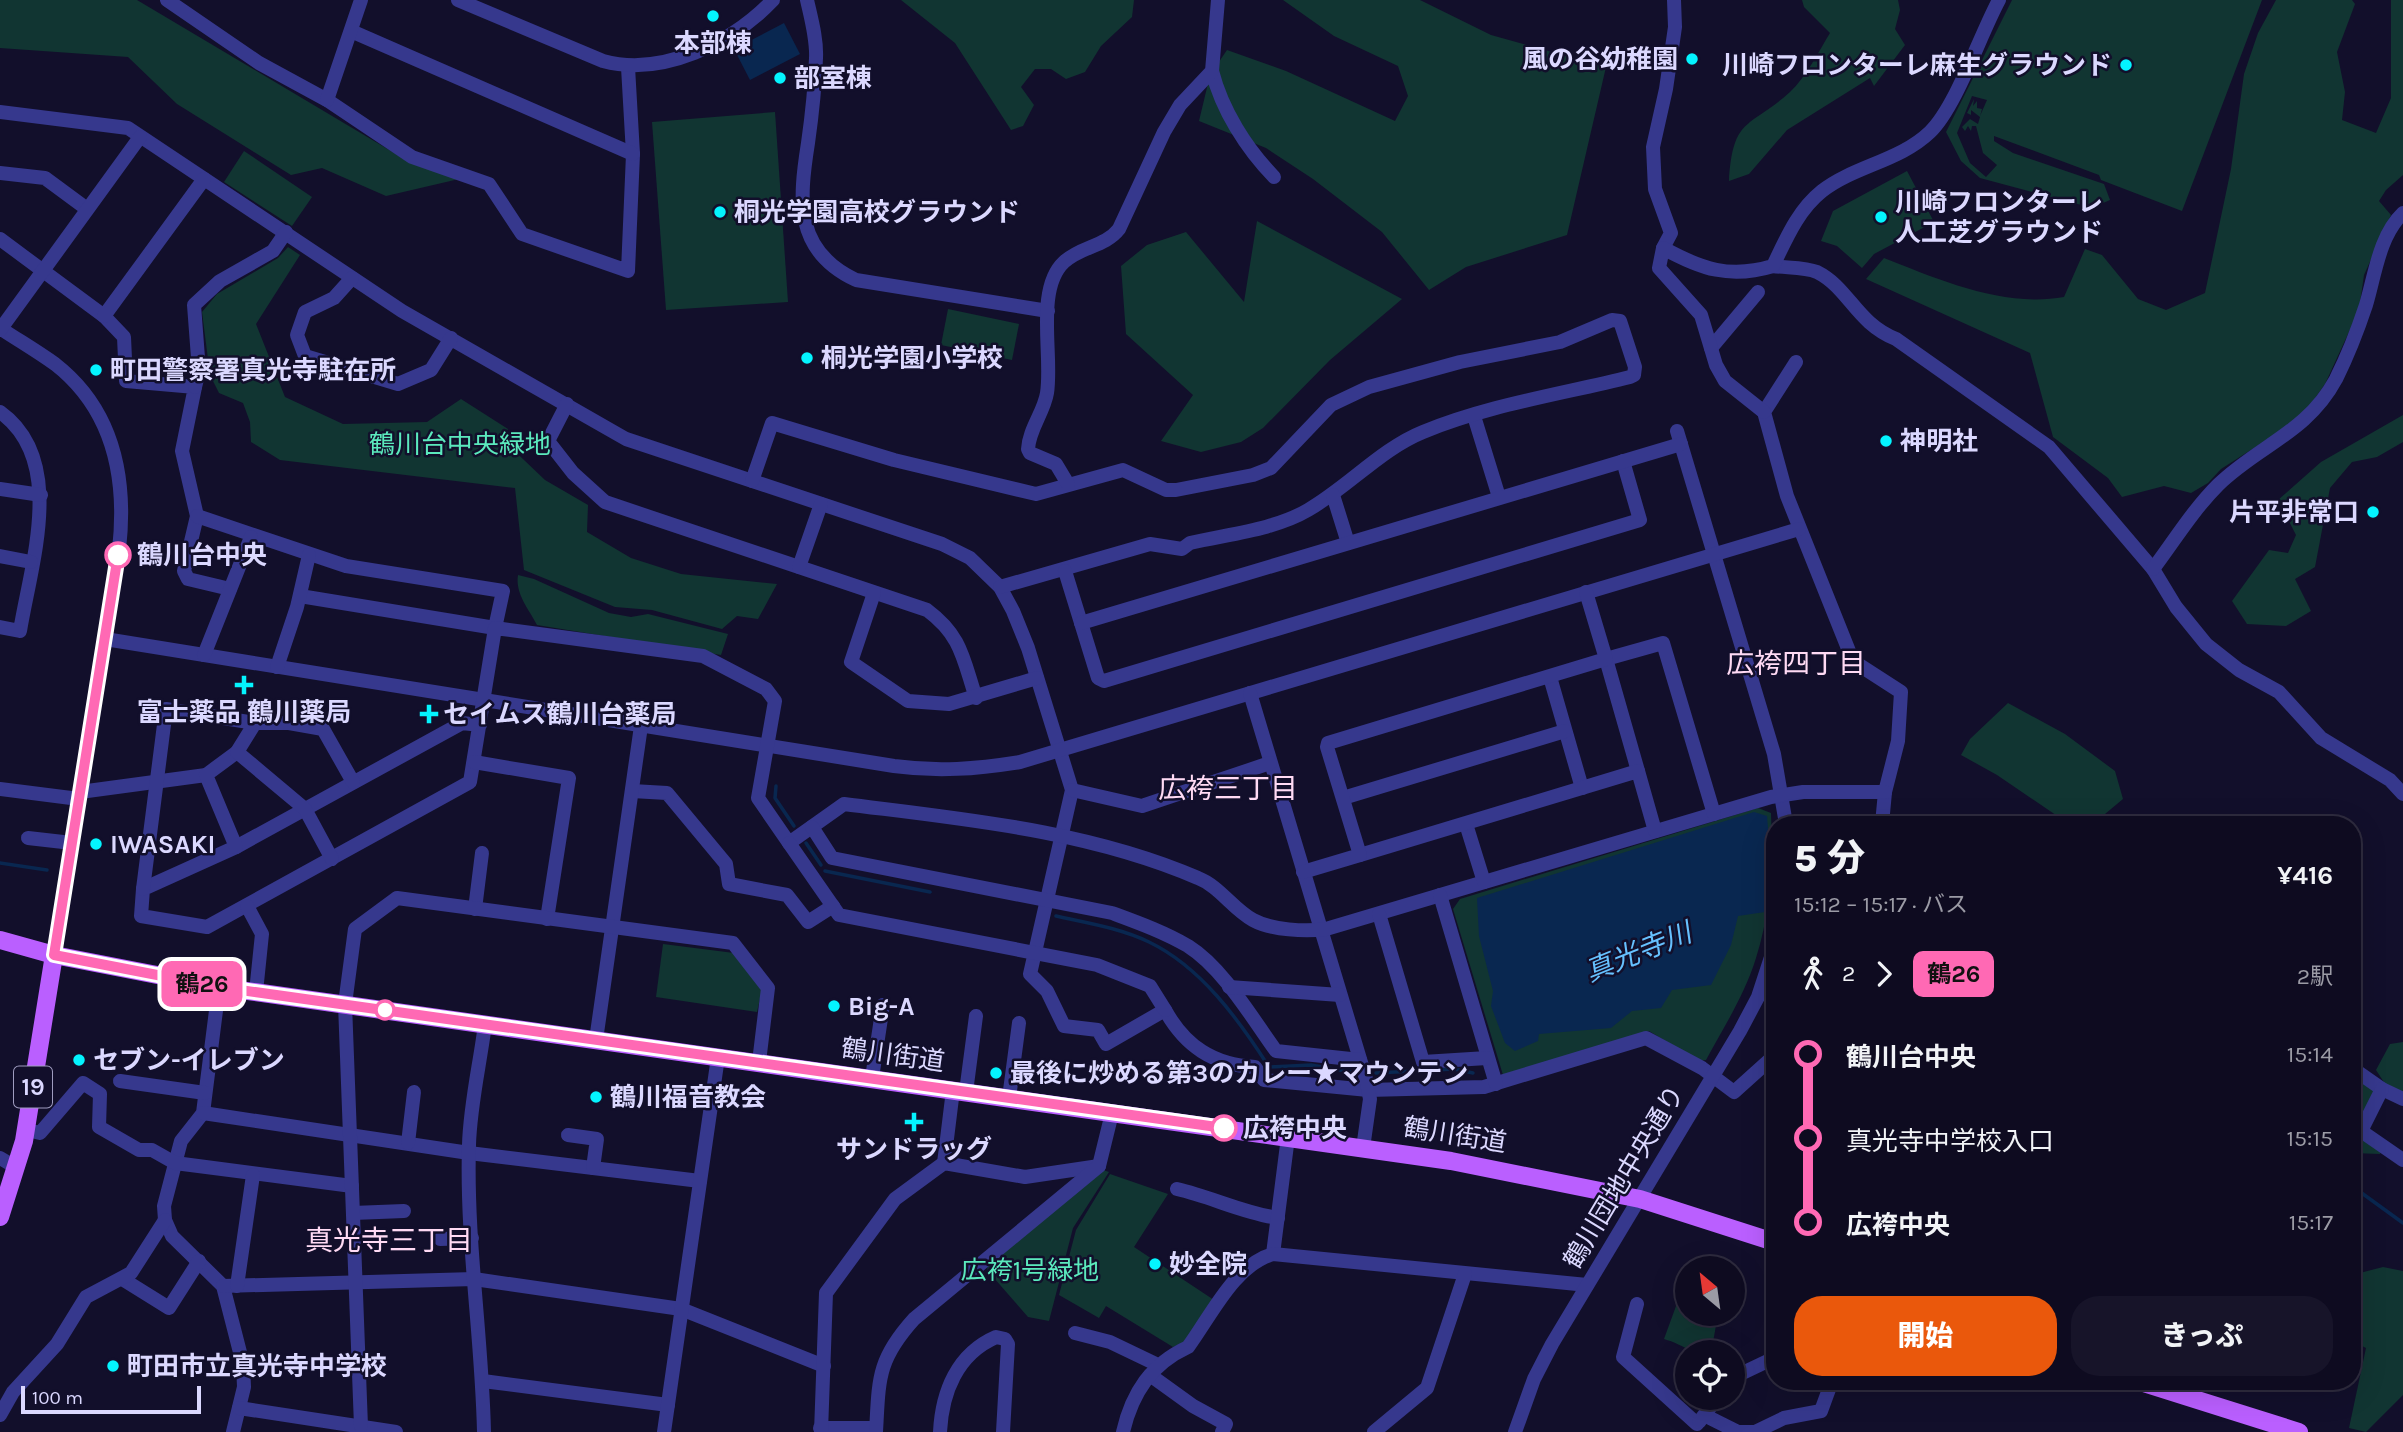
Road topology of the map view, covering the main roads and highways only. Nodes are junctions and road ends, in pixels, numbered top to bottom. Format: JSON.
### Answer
{"nodes":[{"id":1,"x":0,"y":940,"type":"edge"},
{"id":2,"x":54,"y":955,"type":"junction"},
{"id":3,"x":0,"y":1217,"type":"edge"},
{"id":4,"x":1766,"y":1239,"type":"edge"},
{"id":5,"x":2166,"y":1390,"type":"edge"},
{"id":6,"x":2299,"y":1432,"type":"edge"}],
"edges":[{"from":1,"to":2,"type":"main road","name":"鶴川街道"},
{"from":2,"to":3,"type":"main road","number":"19"},
{"from":2,"to":4,"type":"main road","name":"鶴川街道"},
{"from":5,"to":6,"type":"main road"}]}
